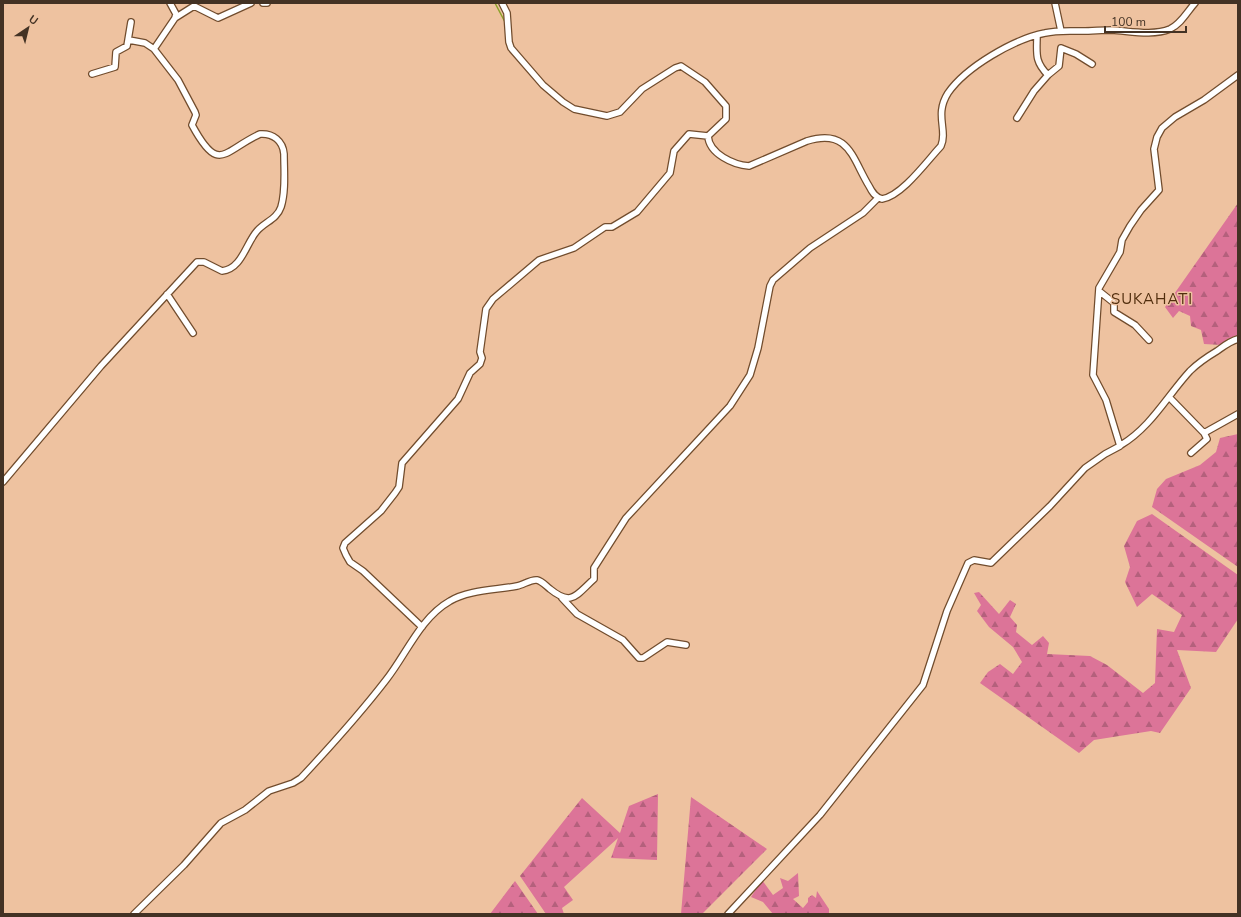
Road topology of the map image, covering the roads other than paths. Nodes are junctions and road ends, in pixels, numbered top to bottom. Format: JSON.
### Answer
{"nodes":[{"id":1,"x":170,"y":3,"type":"edge"},
{"id":2,"x":248,"y":3,"type":"edge"},
{"id":3,"x":263,"y":3,"type":"edge"},
{"id":4,"x":267,"y":3,"type":"edge"},
{"id":5,"x":502,"y":3,"type":"edge"},
{"id":6,"x":1055,"y":3,"type":"edge"},
{"id":7,"x":1195,"y":3,"type":"edge"},
{"id":8,"x":175,"y":18,"type":"junction"},
{"id":9,"x":131,"y":22,"type":"dead end"},
{"id":10,"x":1061,"y":31,"type":"junction"},
{"id":11,"x":1037,"y":35,"type":"junction"},
{"id":12,"x":129,"y":40,"type":"junction"},
{"id":13,"x":154,"y":49,"type":"junction"},
{"id":14,"x":1092,"y":64,"type":"dead end"},
{"id":15,"x":92,"y":74,"type":"dead end"},
{"id":16,"x":1048,"y":74,"type":"junction"},
{"id":17,"x":1238,"y":75,"type":"edge"},
{"id":18,"x":1017,"y":118,"type":"dead end"},
{"id":19,"x":705,"y":136,"type":"junction"},
{"id":20,"x":877,"y":200,"type":"junction"},
{"id":21,"x":1099,"y":290,"type":"junction"},
{"id":22,"x":167,"y":294,"type":"junction"},
{"id":23,"x":193,"y":333,"type":"dead end"},
{"id":24,"x":1238,"y":339,"type":"edge"},
{"id":25,"x":1149,"y":340,"type":"dead end"},
{"id":26,"x":1169,"y":397,"type":"junction"},
{"id":27,"x":1238,"y":414,"type":"edge"},
{"id":28,"x":1204,"y":433,"type":"junction"},
{"id":29,"x":1121,"y":445,"type":"junction"},
{"id":30,"x":1191,"y":453,"type":"dead end"},
{"id":31,"x":3,"y":482,"type":"edge"},
{"id":32,"x":562,"y":598,"type":"junction"},
{"id":33,"x":422,"y":627,"type":"junction"},
{"id":34,"x":686,"y":645,"type":"dead end"},
{"id":35,"x":134,"y":914,"type":"edge"},
{"id":36,"x":728,"y":914,"type":"edge"}],
"edges":[{"from":1,"to":8,"type":"street"},
{"from":2,"to":8,"type":"street"},
{"from":3,"to":4,"type":"street"},
{"from":5,"to":19,"type":"street"},
{"from":6,"to":10,"type":"street"},
{"from":7,"to":10,"type":"street"},
{"from":8,"to":13,"type":"street"},
{"from":9,"to":12,"type":"street"},
{"from":10,"to":11,"type":"street"},
{"from":11,"to":16,"type":"street"},
{"from":11,"to":20,"type":"street"},
{"from":12,"to":13,"type":"street"},
{"from":12,"to":15,"type":"street"},
{"from":13,"to":22,"type":"street"},
{"from":14,"to":16,"type":"street"},
{"from":16,"to":18,"type":"street"},
{"from":17,"to":21,"type":"street"},
{"from":19,"to":20,"type":"street"},
{"from":19,"to":33,"type":"street"},
{"from":20,"to":32,"type":"street"},
{"from":21,"to":25,"type":"street"},
{"from":21,"to":29,"type":"street"},
{"from":22,"to":23,"type":"street"},
{"from":22,"to":31,"type":"street"},
{"from":24,"to":26,"type":"street"},
{"from":26,"to":28,"type":"street"},
{"from":26,"to":29,"type":"street"},
{"from":27,"to":28,"type":"street"},
{"from":28,"to":30,"type":"street"},
{"from":29,"to":36,"type":"street"},
{"from":32,"to":33,"type":"street"},
{"from":32,"to":34,"type":"street"},
{"from":33,"to":35,"type":"street"}]}
